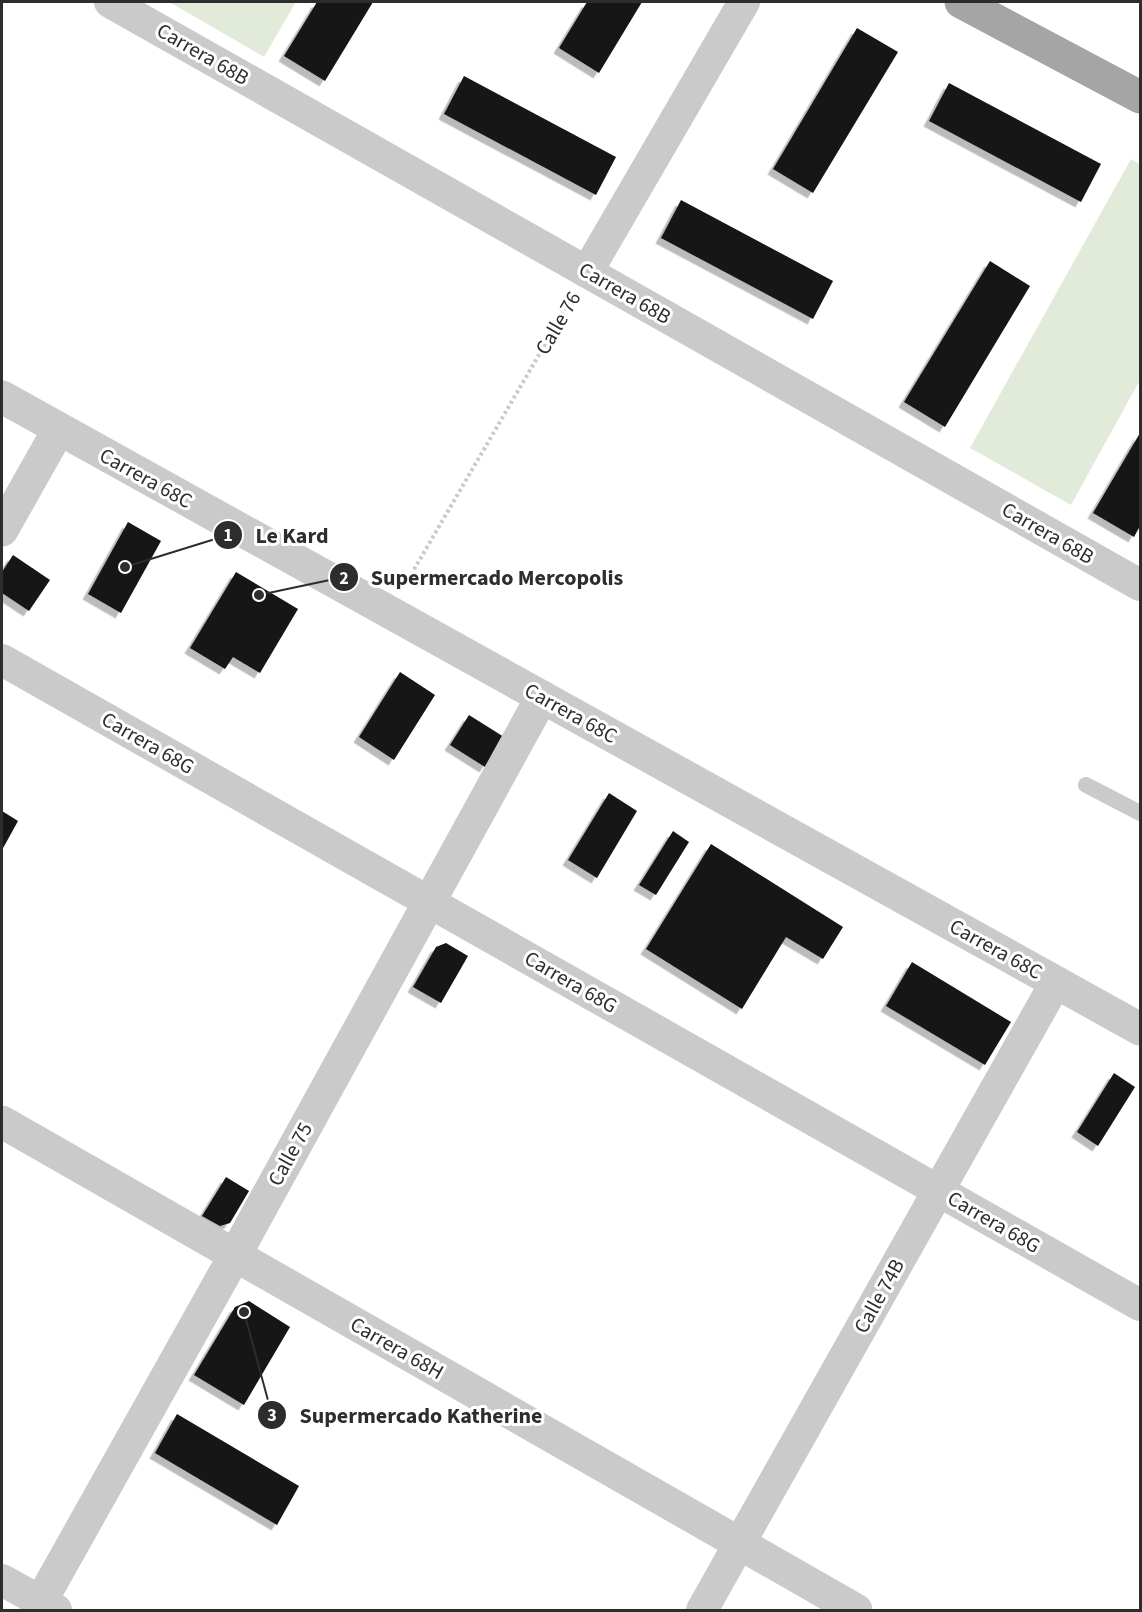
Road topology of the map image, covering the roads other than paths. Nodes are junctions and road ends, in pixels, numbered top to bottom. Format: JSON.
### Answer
{"nodes":[{"id":1,"x":110,"y":2,"type":"edge"},
{"id":2,"x":744,"y":2,"type":"edge"},
{"id":3,"x":961,"y":2,"type":"edge"},
{"id":4,"x":1140,"y":97,"type":"edge"},
{"id":5,"x":587,"y":272,"type":"junction"},
{"id":6,"x":2,"y":398,"type":"edge"},
{"id":7,"x":58,"y":429,"type":"junction"},
{"id":8,"x":2,"y":530,"type":"edge"},
{"id":9,"x":1140,"y":585,"type":"edge"},
{"id":10,"x":2,"y":660,"type":"edge"},
{"id":11,"x":542,"y":697,"type":"junction"},
{"id":12,"x":1086,"y":785,"type":"dead end"},
{"id":13,"x":1140,"y":813,"type":"edge"},
{"id":14,"x":429,"y":902,"type":"junction"},
{"id":15,"x":1056,"y":982,"type":"junction"},
{"id":16,"x":1140,"y":1029,"type":"edge"},
{"id":17,"x":2,"y":1122,"type":"edge"},
{"id":18,"x":938,"y":1191,"type":"junction"},
{"id":19,"x":235,"y":1255,"type":"junction"},
{"id":20,"x":1140,"y":1305,"type":"edge"},
{"id":21,"x":740,"y":1544,"type":"junction"},
{"id":22,"x":2,"y":1580,"type":"edge"},
{"id":23,"x":44,"y":1608,"type":"edge"},
{"id":24,"x":702,"y":1611,"type":"edge"},
{"id":25,"x":856,"y":1611,"type":"edge"}],
"edges":[{"from":1,"to":5,"type":"street","name":"Carrera 68B"},
{"from":2,"to":5,"type":"street","name":"Calle 76"},
{"from":3,"to":4,"type":"main road"},
{"from":5,"to":9,"type":"street","name":"Carrera 68B"},
{"from":6,"to":7,"type":"street","name":"Carrera 68C"},
{"from":7,"to":8,"type":"street"},
{"from":7,"to":11,"type":"street","name":"Carrera 68C"},
{"from":10,"to":14,"type":"street","name":"Carrera 68G"},
{"from":11,"to":14,"type":"street","name":"Calle 75"},
{"from":11,"to":15,"type":"street","name":"Carrera 68C"},
{"from":12,"to":13,"type":"lane"},
{"from":14,"to":18,"type":"street","name":"Carrera 68G"},
{"from":14,"to":19,"type":"street","name":"Calle 75"},
{"from":15,"to":16,"type":"street","name":"Carrera 68C"},
{"from":15,"to":18,"type":"street","name":"Calle 74B"},
{"from":17,"to":19,"type":"street","name":"Carrera 68H"},
{"from":18,"to":20,"type":"street","name":"Carrera 68G"},
{"from":18,"to":21,"type":"street","name":"Calle 74B"},
{"from":19,"to":21,"type":"street","name":"Carrera 68H"},
{"from":19,"to":23,"type":"street","name":"Calle 75"},
{"from":21,"to":24,"type":"street","name":"Calle 74B"},
{"from":21,"to":25,"type":"street","name":"Carrera 68H"},
{"from":22,"to":23,"type":"street"}]}
